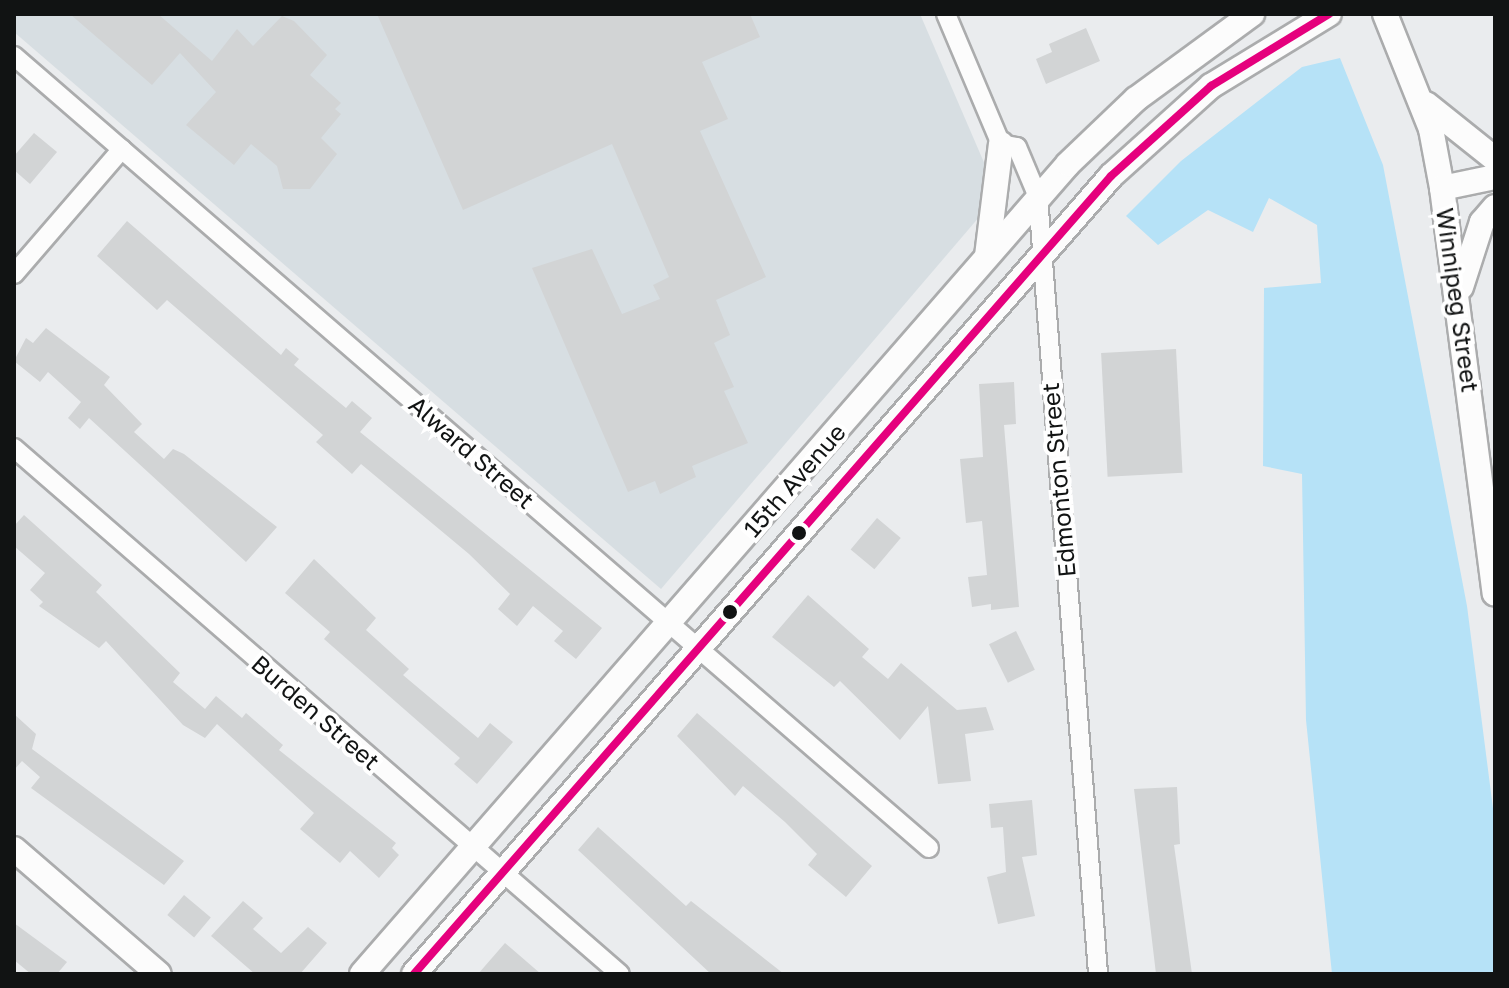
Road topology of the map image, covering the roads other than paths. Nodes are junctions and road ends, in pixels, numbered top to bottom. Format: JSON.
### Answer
{"nodes":[{"id":1,"x":946,"y":14,"type":"edge"},
{"id":2,"x":1252,"y":14,"type":"edge"},
{"id":3,"x":1329,"y":14,"type":"edge"},
{"id":4,"x":1385,"y":14,"type":"edge"},
{"id":5,"x":14,"y":56,"type":"edge"},
{"id":6,"x":1418,"y":97,"type":"junction"},
{"id":7,"x":1001,"y":144,"type":"junction"},
{"id":8,"x":122,"y":149,"type":"junction"},
{"id":9,"x":1495,"y":159,"type":"edge"},
{"id":10,"x":1495,"y":177,"type":"edge"},
{"id":11,"x":1442,"y":188,"type":"junction"},
{"id":12,"x":1038,"y":197,"type":"junction"},
{"id":13,"x":1495,"y":207,"type":"edge"},
{"id":14,"x":1040,"y":255,"type":"junction"},
{"id":15,"x":987,"y":259,"type":"junction"},
{"id":16,"x":14,"y":274,"type":"edge"},
{"id":17,"x":1459,"y":293,"type":"junction"},
{"id":18,"x":14,"y":448,"type":"edge"},
{"id":19,"x":1494,"y":587,"type":"edge"},
{"id":20,"x":669,"y":622,"type":"junction"},
{"id":21,"x":698,"y":647,"type":"junction"},
{"id":22,"x":472,"y":847,"type":"junction"},
{"id":23,"x":929,"y":848,"type":"dead end"},
{"id":24,"x":14,"y":849,"type":"edge"},
{"id":25,"x":502,"y":873,"type":"junction"},
{"id":26,"x":159,"y":974,"type":"edge"},
{"id":27,"x":362,"y":974,"type":"edge"},
{"id":28,"x":414,"y":974,"type":"edge"},
{"id":29,"x":620,"y":974,"type":"edge"},
{"id":30,"x":1098,"y":974,"type":"edge"}],
"edges":[{"from":1,"to":7,"type":"street","name":"Edmonton Street"},
{"from":2,"to":12,"type":"main road","name":"15th Avenue"},
{"from":3,"to":14,"type":"main road","name":"15th Avenue"},
{"from":4,"to":6,"type":"main road","name":"Winnipeg Street"},
{"from":5,"to":8,"type":"street","name":"Alward Street"},
{"from":6,"to":9,"type":"main road"},
{"from":6,"to":11,"type":"main road","name":"Winnipeg Street"},
{"from":7,"to":12,"type":"street","name":"Edmonton Street"},
{"from":7,"to":15,"type":"main road"},
{"from":8,"to":16,"type":"street"},
{"from":8,"to":20,"type":"street","name":"Alward Street"},
{"from":10,"to":11,"type":"main road"},
{"from":11,"to":17,"type":"main road","name":"Winnipeg Street"},
{"from":12,"to":14,"type":"street","name":"Edmonton Street"},
{"from":12,"to":15,"type":"main road","name":"15th Avenue"},
{"from":13,"to":17,"type":"main road"},
{"from":14,"to":21,"type":"main road","name":"15th Avenue"},
{"from":14,"to":30,"type":"street","name":"Edmonton Street"},
{"from":15,"to":20,"type":"main road","name":"15th Avenue"},
{"from":17,"to":19,"type":"main road","name":"Winnipeg Street"},
{"from":18,"to":22,"type":"street","name":"Burden Street"},
{"from":20,"to":21,"type":"street","name":"Alward Street"},
{"from":20,"to":22,"type":"main road","name":"15th Avenue"},
{"from":21,"to":23,"type":"street","name":"Alward Street"},
{"from":21,"to":25,"type":"main road","name":"15th Avenue"},
{"from":22,"to":25,"type":"street","name":"Burden Street"},
{"from":22,"to":27,"type":"main road","name":"15th Avenue"},
{"from":24,"to":26,"type":"main road"},
{"from":25,"to":28,"type":"main road","name":"15th Avenue"},
{"from":25,"to":29,"type":"street","name":"Burden Street"}]}
